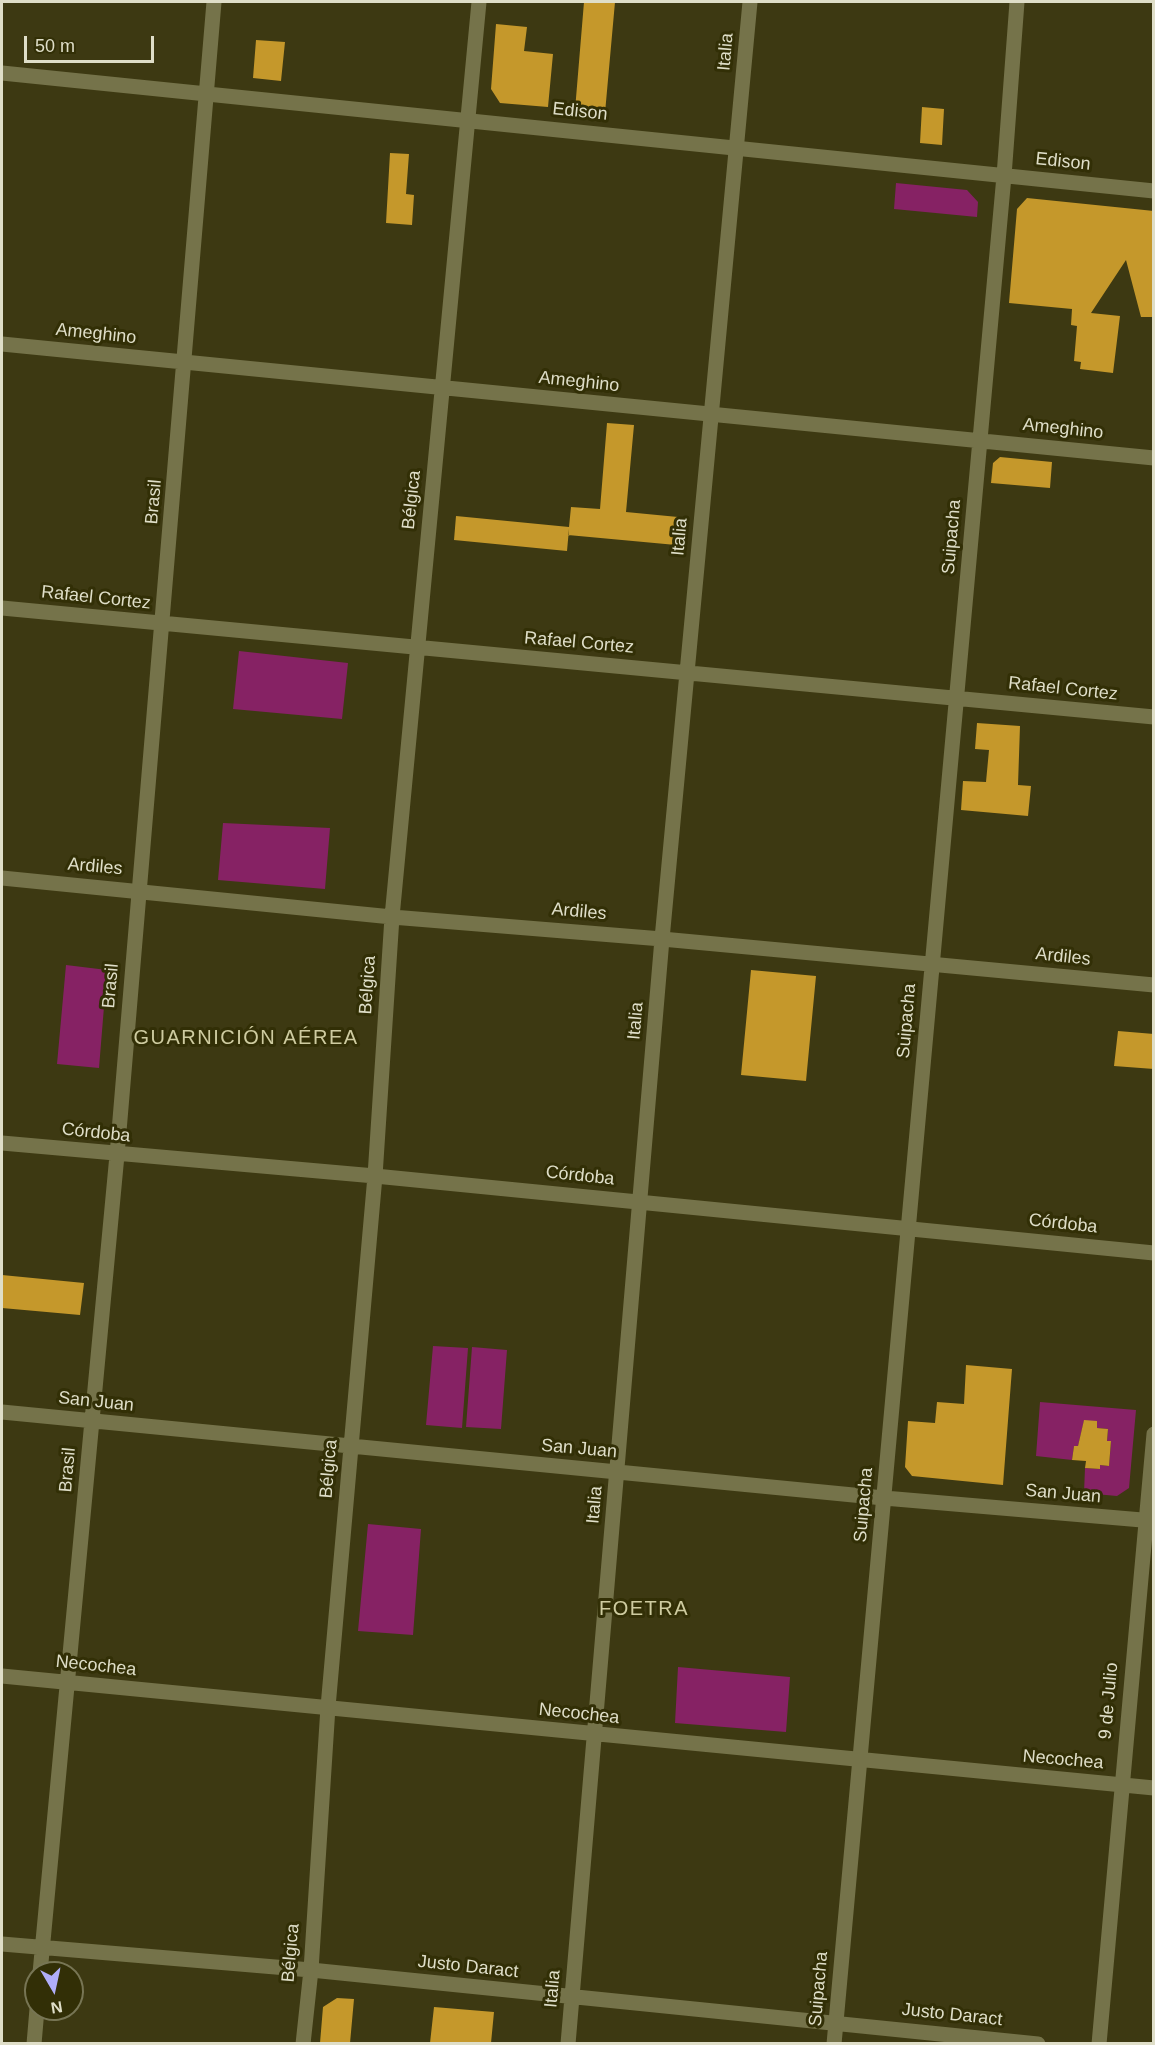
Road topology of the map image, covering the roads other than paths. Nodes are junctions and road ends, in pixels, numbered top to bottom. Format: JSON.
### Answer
{"nodes":[{"id":1,"x":214,"y":2,"type":"edge"},
{"id":2,"x":479,"y":2,"type":"edge"},
{"id":3,"x":750,"y":2,"type":"edge"},
{"id":4,"x":1017,"y":2,"type":"edge"},
{"id":5,"x":2,"y":73,"type":"edge"},
{"id":6,"x":204,"y":93,"type":"junction"},
{"id":7,"x":467,"y":120,"type":"junction"},
{"id":8,"x":736,"y":148,"type":"junction"},
{"id":9,"x":1004,"y":176,"type":"junction"},
{"id":10,"x":1154,"y":191,"type":"edge"},
{"id":11,"x":2,"y":344,"type":"edge"},
{"id":12,"x":185,"y":362,"type":"junction"},
{"id":13,"x":442,"y":388,"type":"junction"},
{"id":14,"x":709,"y":414,"type":"junction"},
{"id":15,"x":980,"y":441,"type":"junction"},
{"id":16,"x":1154,"y":458,"type":"edge"},
{"id":17,"x":2,"y":608,"type":"edge"},
{"id":18,"x":164,"y":625,"type":"junction"},
{"id":19,"x":417,"y":647,"type":"junction"},
{"id":20,"x":688,"y":672,"type":"junction"},
{"id":21,"x":956,"y":698,"type":"junction"},
{"id":22,"x":1154,"y":717,"type":"edge"},
{"id":23,"x":2,"y":878,"type":"edge"},
{"id":24,"x":138,"y":891,"type":"junction"},
{"id":25,"x":392,"y":917,"type":"junction"},
{"id":26,"x":662,"y":939,"type":"junction"},
{"id":27,"x":932,"y":963,"type":"junction"},
{"id":28,"x":1154,"y":986,"type":"edge"},
{"id":29,"x":2,"y":1143,"type":"edge"},
{"id":30,"x":117,"y":1155,"type":"junction"},
{"id":31,"x":375,"y":1176,"type":"junction"},
{"id":32,"x":641,"y":1202,"type":"junction"},
{"id":33,"x":908,"y":1228,"type":"junction"},
{"id":34,"x":1154,"y":1253,"type":"edge"},
{"id":35,"x":2,"y":1412,"type":"edge"},
{"id":36,"x":92,"y":1421,"type":"junction"},
{"id":37,"x":1154,"y":1434,"type":"edge"},
{"id":38,"x":351,"y":1446,"type":"junction"},
{"id":39,"x":618,"y":1472,"type":"junction"},
{"id":40,"x":884,"y":1498,"type":"junction"},
{"id":41,"x":1150,"y":1521,"type":"edge"},
{"id":42,"x":2,"y":1676,"type":"edge"},
{"id":43,"x":69,"y":1683,"type":"junction"},
{"id":44,"x":328,"y":1707,"type":"junction"},
{"id":45,"x":595,"y":1735,"type":"junction"},
{"id":46,"x":861,"y":1760,"type":"junction"},
{"id":47,"x":1121,"y":1785,"type":"junction"},
{"id":48,"x":1154,"y":1788,"type":"edge"},
{"id":49,"x":2,"y":1944,"type":"edge"},
{"id":50,"x":42,"y":1947,"type":"junction"},
{"id":51,"x":41,"y":1961,"type":"edge"},
{"id":52,"x":310,"y":1970,"type":"junction"},
{"id":53,"x":572,"y":1997,"type":"junction"},
{"id":54,"x":36,"y":2021,"type":"edge"},
{"id":55,"x":835,"y":2022,"type":"junction"},
{"id":56,"x":34,"y":2043,"type":"edge"},
{"id":57,"x":303,"y":2043,"type":"edge"},
{"id":58,"x":568,"y":2043,"type":"edge"},
{"id":59,"x":834,"y":2043,"type":"edge"},
{"id":60,"x":1038,"y":2043,"type":"edge"},
{"id":61,"x":1099,"y":2043,"type":"edge"}],
"edges":[{"from":1,"to":6,"type":"street","name":"Brasil"},
{"from":2,"to":7,"type":"street","name":"Bélgica"},
{"from":3,"to":8,"type":"street","name":"Italia"},
{"from":4,"to":9,"type":"street","name":"Suipacha"},
{"from":5,"to":6,"type":"street","name":"Edison"},
{"from":6,"to":7,"type":"street","name":"Edison"},
{"from":6,"to":12,"type":"street","name":"Brasil"},
{"from":7,"to":8,"type":"street","name":"Edison"},
{"from":7,"to":13,"type":"street","name":"Bélgica"},
{"from":8,"to":9,"type":"street","name":"Edison"},
{"from":8,"to":14,"type":"street","name":"Italia"},
{"from":9,"to":10,"type":"street","name":"Edison"},
{"from":9,"to":15,"type":"street","name":"Suipacha"},
{"from":11,"to":12,"type":"street","name":"Ameghino"},
{"from":12,"to":13,"type":"street","name":"Ameghino"},
{"from":12,"to":18,"type":"street","name":"Brasil"},
{"from":13,"to":14,"type":"street","name":"Ameghino"},
{"from":13,"to":19,"type":"street","name":"Bélgica"},
{"from":14,"to":15,"type":"street","name":"Ameghino"},
{"from":14,"to":20,"type":"street","name":"Italia"},
{"from":15,"to":16,"type":"street","name":"Ameghino"},
{"from":15,"to":21,"type":"street","name":"Suipacha"},
{"from":17,"to":18,"type":"street","name":"Rafael Cortez"},
{"from":18,"to":19,"type":"street","name":"Rafael Cortez"},
{"from":18,"to":24,"type":"street","name":"Brasil"},
{"from":19,"to":20,"type":"street","name":"Rafael Cortez"},
{"from":19,"to":25,"type":"street","name":"Bélgica"},
{"from":20,"to":21,"type":"street","name":"Rafael Cortez"},
{"from":20,"to":26,"type":"street","name":"Italia"},
{"from":21,"to":22,"type":"street","name":"Rafael Cortez"},
{"from":21,"to":27,"type":"street","name":"Suipacha"},
{"from":23,"to":24,"type":"street","name":"Ardiles"},
{"from":24,"to":25,"type":"street","name":"Ardiles"},
{"from":24,"to":30,"type":"street","name":"Brasil"},
{"from":25,"to":26,"type":"street","name":"Ardiles"},
{"from":25,"to":31,"type":"street","name":"Bélgica"},
{"from":26,"to":27,"type":"street","name":"Ardiles"},
{"from":26,"to":32,"type":"street","name":"Italia"},
{"from":27,"to":28,"type":"street","name":"Ardiles"},
{"from":27,"to":33,"type":"street","name":"Suipacha"},
{"from":29,"to":30,"type":"street","name":"Córdoba"},
{"from":30,"to":31,"type":"street","name":"Córdoba"},
{"from":30,"to":36,"type":"street","name":"Brasil"},
{"from":31,"to":32,"type":"street","name":"Córdoba"},
{"from":31,"to":38,"type":"street","name":"Bélgica"},
{"from":32,"to":33,"type":"street","name":"Córdoba"},
{"from":32,"to":39,"type":"street","name":"Italia"},
{"from":33,"to":34,"type":"street","name":"Córdoba"},
{"from":33,"to":40,"type":"street","name":"Suipacha"},
{"from":35,"to":36,"type":"street","name":"San Juan"},
{"from":36,"to":38,"type":"street","name":"San Juan"},
{"from":36,"to":43,"type":"street","name":"Brasil"},
{"from":37,"to":41,"type":"street","name":"9 de Julio"},
{"from":38,"to":39,"type":"street","name":"San Juan"},
{"from":38,"to":44,"type":"street","name":"Bélgica"},
{"from":39,"to":40,"type":"street","name":"San Juan"},
{"from":39,"to":45,"type":"street","name":"Italia"},
{"from":40,"to":41,"type":"street","name":"San Juan"},
{"from":40,"to":46,"type":"street","name":"Suipacha"},
{"from":41,"to":47,"type":"street","name":"9 de Julio"},
{"from":42,"to":43,"type":"street","name":"Necochea"},
{"from":43,"to":44,"type":"street","name":"Necochea"},
{"from":43,"to":50,"type":"street","name":"Brasil"},
{"from":44,"to":45,"type":"street","name":"Necochea"},
{"from":44,"to":52,"type":"street","name":"Bélgica"},
{"from":45,"to":46,"type":"street","name":"Necochea"},
{"from":45,"to":53,"type":"street","name":"Italia"},
{"from":46,"to":47,"type":"street","name":"Necochea"},
{"from":46,"to":55,"type":"street","name":"Suipacha"},
{"from":47,"to":48,"type":"street","name":"Necochea"},
{"from":47,"to":61,"type":"street","name":"9 de Julio"},
{"from":49,"to":50,"type":"street","name":"Justo Daract"},
{"from":50,"to":51,"type":"street","name":"Brasil"},
{"from":50,"to":52,"type":"street","name":"Justo Daract"},
{"from":52,"to":53,"type":"street","name":"Justo Daract"},
{"from":52,"to":57,"type":"street","name":"Bélgica"},
{"from":53,"to":55,"type":"street","name":"Justo Daract"},
{"from":53,"to":58,"type":"street","name":"Italia"},
{"from":54,"to":56,"type":"street"},
{"from":55,"to":59,"type":"street","name":"Suipacha"},
{"from":55,"to":60,"type":"street","name":"Justo Daract"}]}
